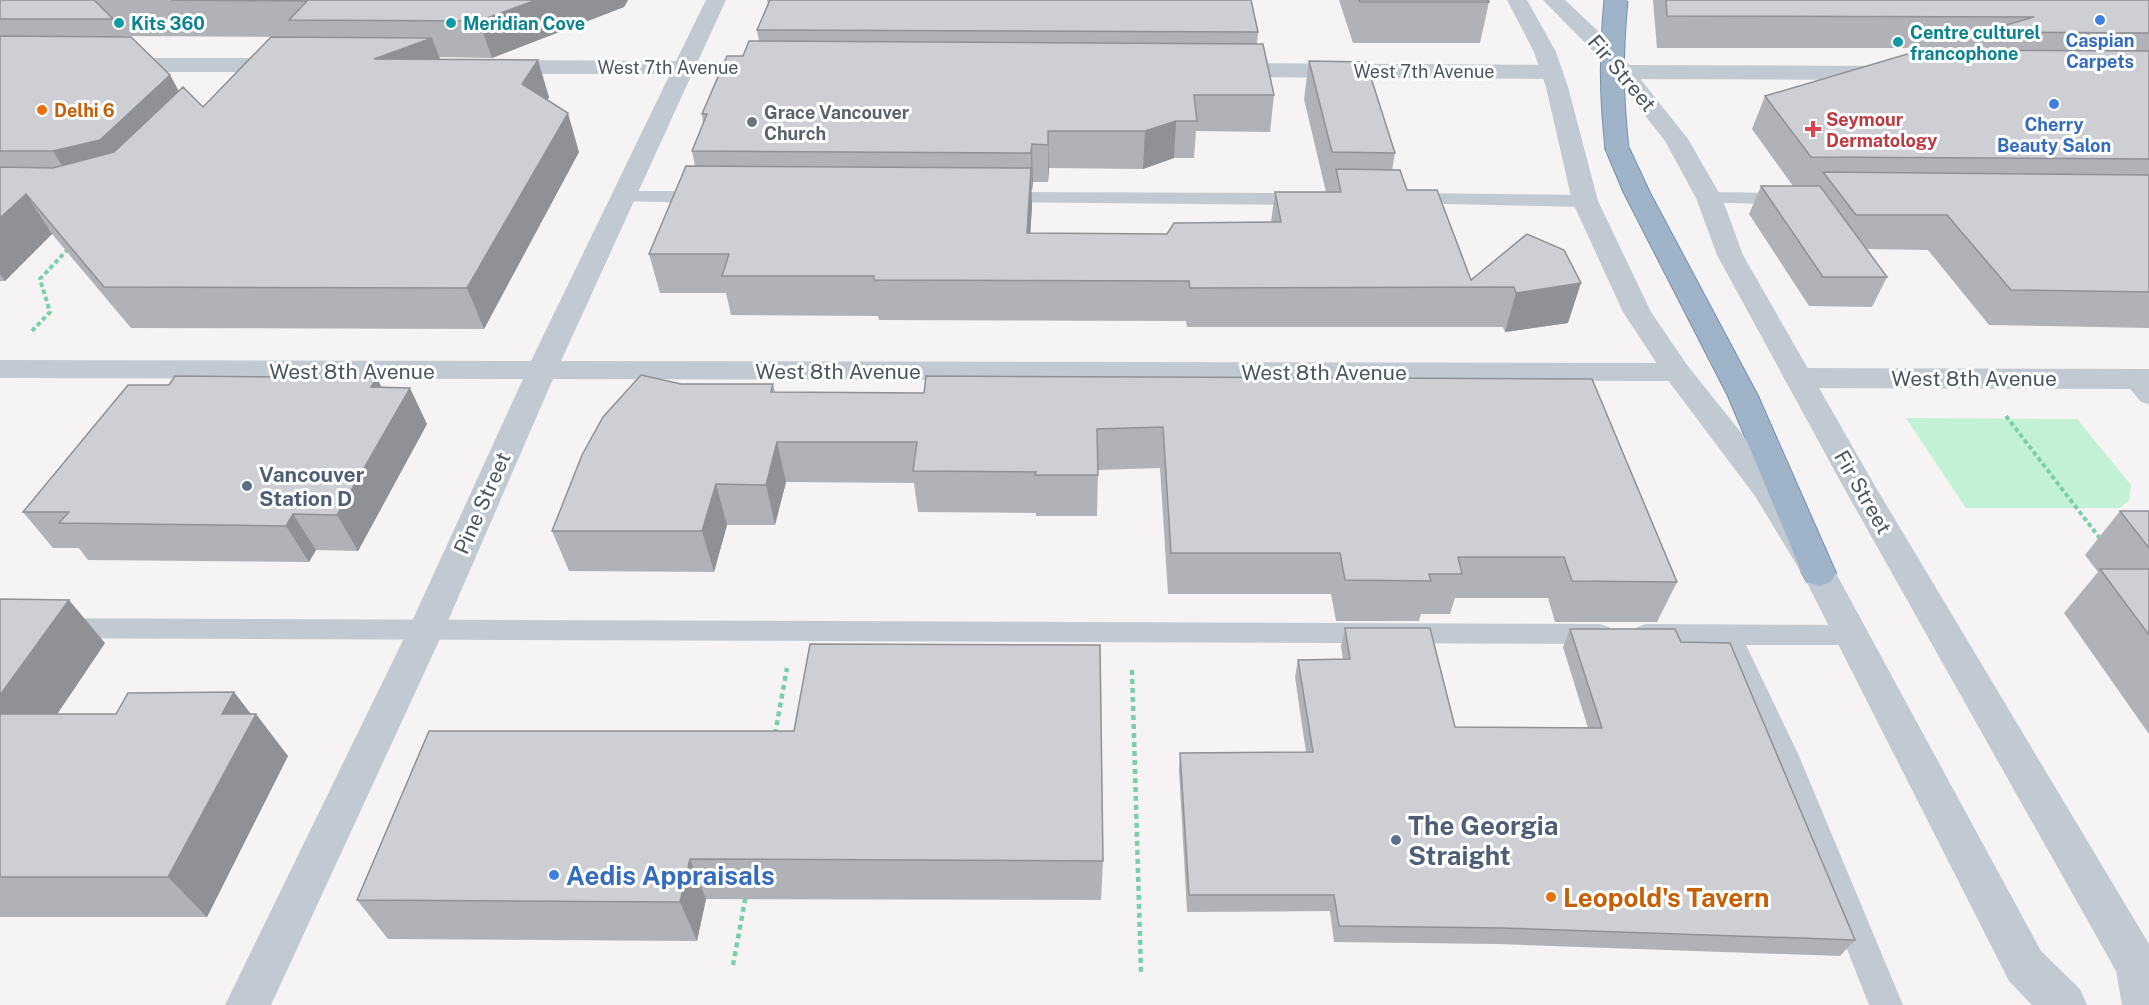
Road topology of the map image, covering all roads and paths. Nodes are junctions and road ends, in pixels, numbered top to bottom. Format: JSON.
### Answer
{"nodes":[{"id":1,"x":716,"y":0,"type":"edge"},
{"id":2,"x":1517,"y":0,"type":"edge"},
{"id":3,"x":1553,"y":0,"type":"edge"},
{"id":4,"x":1616,"y":0,"type":"edge"},
{"id":5,"x":96,"y":65,"type":"edge"},
{"id":6,"x":251,"y":65,"type":"junction"},
{"id":7,"x":310,"y":66,"type":"edge"},
{"id":8,"x":477,"y":66,"type":"edge"},
{"id":9,"x":683,"y":68,"type":"junction"},
{"id":10,"x":785,"y":68,"type":"edge"},
{"id":11,"x":1202,"y":70,"type":"edge"},
{"id":12,"x":1552,"y":72,"type":"junction"},
{"id":13,"x":1624,"y":72,"type":"junction"},
{"id":14,"x":1915,"y":73,"type":"edge"},
{"id":15,"x":232,"y":84,"type":"edge"},
{"id":16,"x":622,"y":196,"type":"junction"},
{"id":17,"x":726,"y":197,"type":"edge"},
{"id":18,"x":978,"y":198,"type":"edge"},
{"id":19,"x":1709,"y":198,"type":"junction"},
{"id":20,"x":1325,"y":199,"type":"edge"},
{"id":21,"x":1385,"y":199,"type":"edge"},
{"id":22,"x":1808,"y":199,"type":"edge"},
{"id":23,"x":1585,"y":201,"type":"junction"},
{"id":24,"x":73,"y":245,"type":"edge"},
{"id":25,"x":27,"y":336,"type":"dead end"},
{"id":26,"x":0,"y":369,"type":"edge"},
{"id":27,"x":542,"y":371,"type":"junction"},
{"id":28,"x":1677,"y":372,"type":"junction"},
{"id":29,"x":1799,"y":378,"type":"junction"},
{"id":30,"x":2144,"y":385,"type":"edge"},
{"id":31,"x":2003,"y":411,"type":"dead end"},
{"id":32,"x":2108,"y":549,"type":"dead end"},
{"id":33,"x":1819,"y":573,"type":"junction"},
{"id":34,"x":0,"y":628,"type":"edge"},
{"id":35,"x":426,"y":630,"type":"junction"},
{"id":36,"x":1728,"y":635,"type":"junction"},
{"id":37,"x":1850,"y":635,"type":"junction"},
{"id":38,"x":788,"y":664,"type":"dead end"},
{"id":39,"x":1120,"y":668,"type":"dead end"},
{"id":40,"x":773,"y":745,"type":"edge"},
{"id":41,"x":748,"y":884,"type":"edge"},
{"id":42,"x":733,"y":965,"type":"dead end"},
{"id":43,"x":1141,"y":972,"type":"dead end"},
{"id":44,"x":248,"y":1005,"type":"edge"},
{"id":45,"x":1886,"y":1005,"type":"edge"},
{"id":46,"x":2064,"y":1005,"type":"edge"},
{"id":47,"x":2145,"y":1005,"type":"edge"}],
"edges":[{"from":1,"to":9,"type":"street","name":"Pine Street"},
{"from":2,"to":12,"type":"street"},
{"from":3,"to":13,"type":"street","name":"Fir Street"},
{"from":4,"to":33,"type":"highway","bridge":true},
{"from":5,"to":6,"type":"street"},
{"from":6,"to":7,"type":"street"},
{"from":6,"to":15,"type":"lane"},
{"from":8,"to":9,"type":"street","name":"West 7th Avenue"},
{"from":9,"to":10,"type":"street","name":"West 7th Avenue"},
{"from":9,"to":16,"type":"street","name":"Pine Street"},
{"from":11,"to":12,"type":"street","name":"West 7th Avenue"},
{"from":12,"to":23,"type":"street"},
{"from":13,"to":14,"type":"street"},
{"from":13,"to":19,"type":"street","name":"Fir Street"},
{"from":16,"to":17,"type":"lane"},
{"from":16,"to":27,"type":"street","name":"Pine Street"},
{"from":18,"to":20,"type":"lane"},
{"from":19,"to":22,"type":"lane"},
{"from":19,"to":29,"type":"street","name":"Fir Street"},
{"from":21,"to":23,"type":"lane"},
{"from":23,"to":28,"type":"street"},
{"from":24,"to":25,"type":"path"},
{"from":26,"to":27,"type":"street","name":"West 8th Avenue"},
{"from":27,"to":28,"type":"street","name":"West 8th Avenue"},
{"from":27,"to":35,"type":"street","name":"Pine Street"},
{"from":28,"to":33,"type":"street"},
{"from":29,"to":30,"type":"street","name":"West 8th Avenue"},
{"from":29,"to":47,"type":"street","name":"Fir Street"},
{"from":31,"to":32,"type":"path"},
{"from":33,"to":37,"type":"street"},
{"from":34,"to":35,"type":"lane"},
{"from":35,"to":36,"type":"lane"},
{"from":35,"to":44,"type":"street","name":"Pine Street"},
{"from":36,"to":37,"type":"lane"},
{"from":36,"to":45,"type":"lane"},
{"from":37,"to":46,"type":"street"},
{"from":38,"to":40,"type":"path"},
{"from":39,"to":43,"type":"path"},
{"from":41,"to":42,"type":"path"}]}
